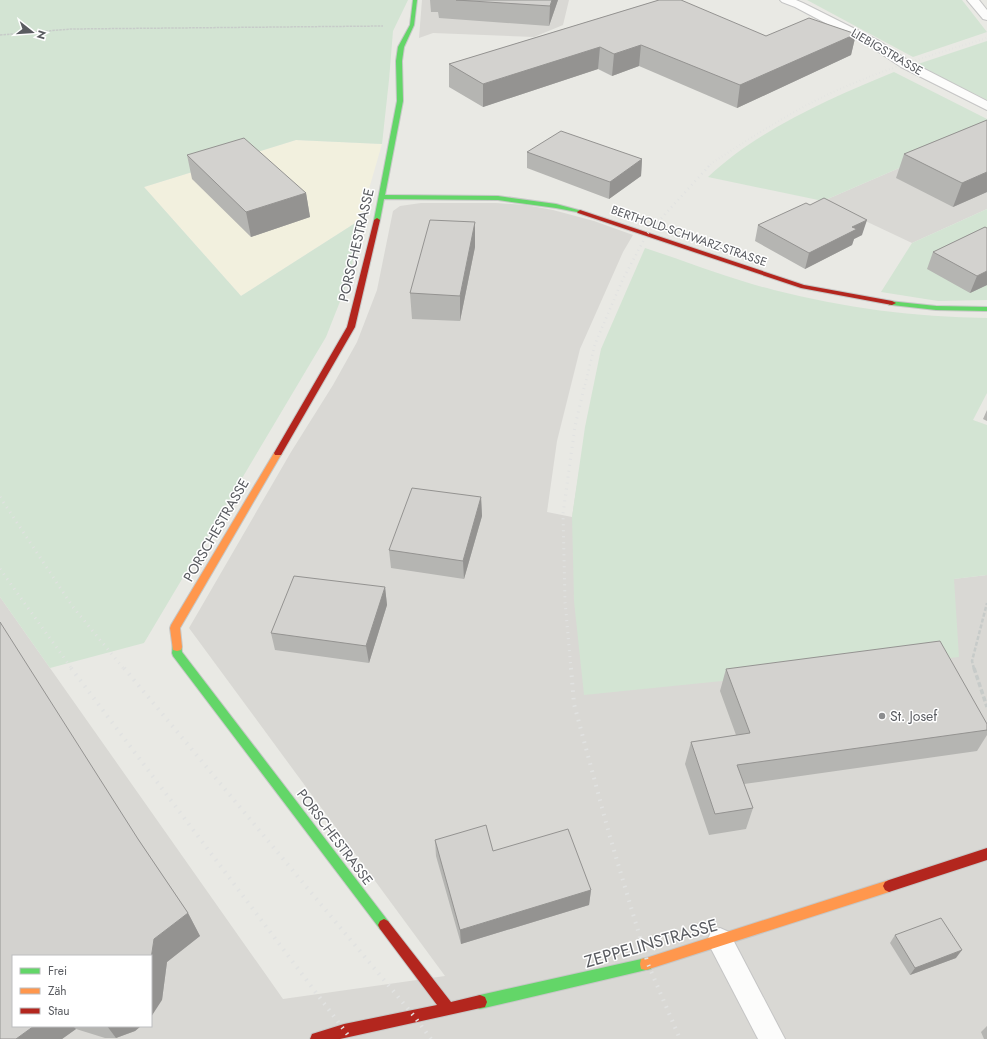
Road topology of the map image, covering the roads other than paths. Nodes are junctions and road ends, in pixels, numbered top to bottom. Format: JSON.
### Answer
{"nodes":[{"id":1,"x":415,"y":0,"type":"edge"},
{"id":2,"x":786,"y":0,"type":"edge"},
{"id":3,"x":973,"y":0,"type":"edge"},
{"id":4,"x":987,"y":17,"type":"edge"},
{"id":5,"x":987,"y":106,"type":"edge"},
{"id":6,"x":382,"y":197,"type":"junction"},
{"id":7,"x":987,"y":309,"type":"edge"},
{"id":8,"x":986,"y":855,"type":"edge"},
{"id":9,"x":720,"y":941,"type":"junction"},
{"id":10,"x":448,"y":1009,"type":"junction"},
{"id":11,"x":317,"y":1039,"type":"edge"},
{"id":12,"x":772,"y":1039,"type":"edge"}],
"edges":[{"from":1,"to":6,"type":"street","name":"PORSCHESTRASSE"},
{"from":2,"to":5,"type":"street","name":"LIEBIGSTRASSE"},
{"from":3,"to":4,"type":"street"},
{"from":6,"to":7,"type":"street","name":"BERTHOLD-SCHWARZ-STRASSE"},
{"from":6,"to":10,"type":"street","name":"PORSCHESTRASSE"},
{"from":8,"to":9,"type":"street","name":"ZEPPELINSTRASSE"},
{"from":9,"to":10,"type":"street","name":"ZEPPELINSTRASSE"},
{"from":9,"to":12,"type":"lane"},
{"from":10,"to":11,"type":"street","name":"ZEPPELINSTRASSE"}]}
